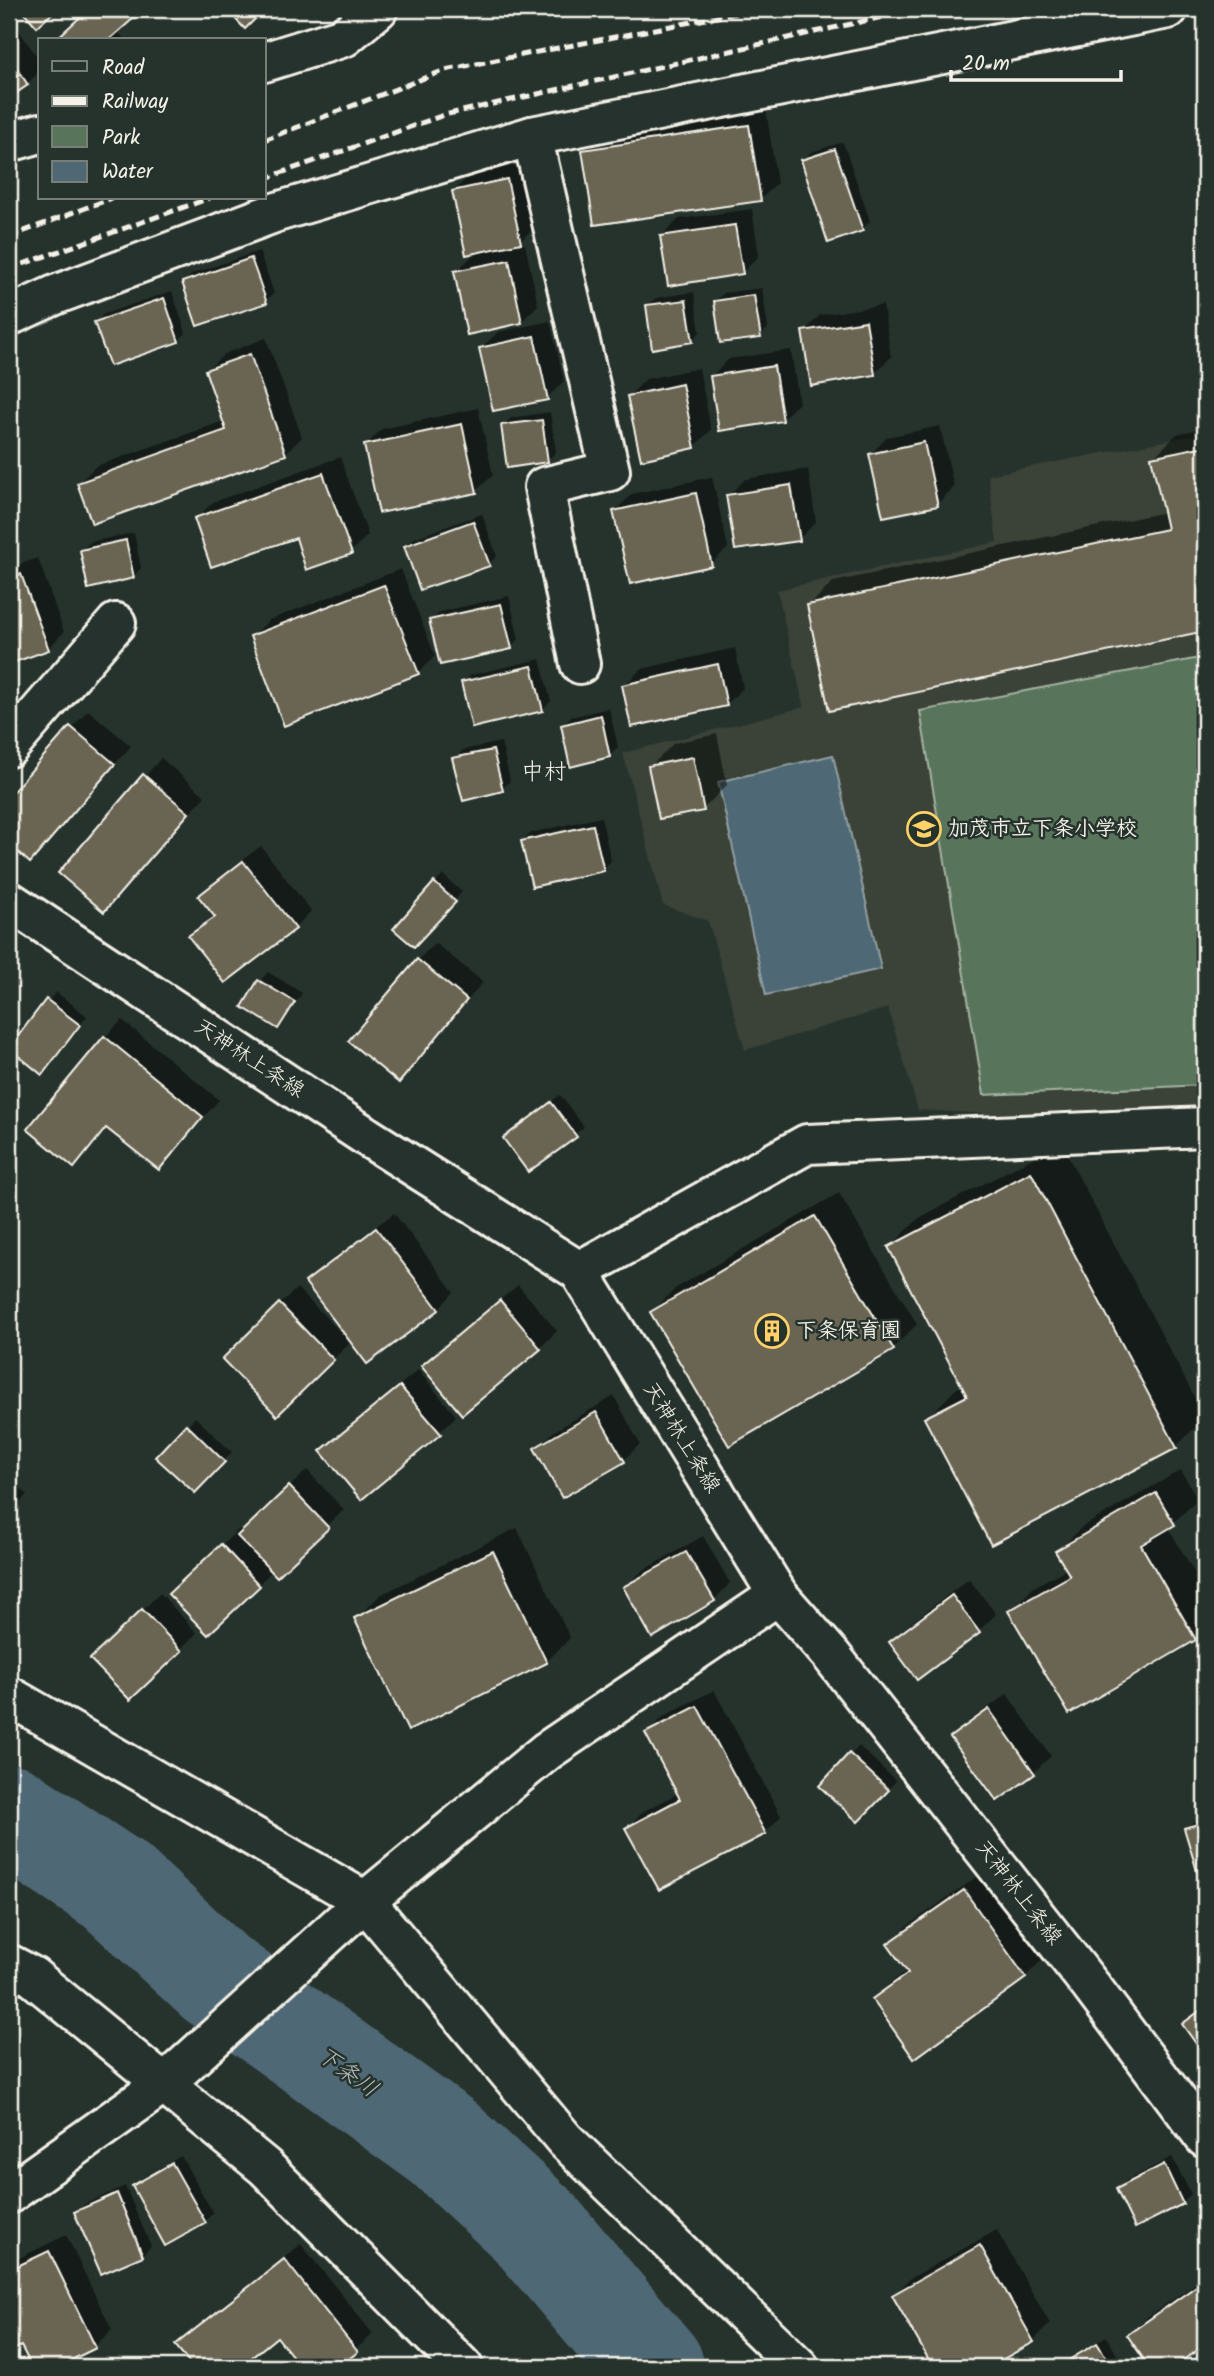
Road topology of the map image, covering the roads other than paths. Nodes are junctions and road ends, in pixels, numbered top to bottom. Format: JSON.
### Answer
{"nodes":[{"id":1,"x":378,"y":9,"type":"edge"},
{"id":2,"x":1168,"y":9,"type":"edge"},
{"id":3,"x":266,"y":61,"type":"edge"},
{"id":4,"x":38,"y":134,"type":"edge"},
{"id":5,"x":532,"y":136,"type":"junction"},
{"id":6,"x":9,"y":142,"type":"edge"},
{"id":7,"x":9,"y":316,"type":"edge"},
{"id":8,"x":116,"y":623,"type":"dead end"},
{"id":9,"x":580,"y":664,"type":"dead end"},
{"id":10,"x":9,"y":747,"type":"edge"},
{"id":11,"x":9,"y":901,"type":"edge"},
{"id":12,"x":1205,"y":1127,"type":"edge"},
{"id":13,"x":579,"y":1271,"type":"junction"},
{"id":14,"x":778,"y":1595,"type":"junction"},
{"id":15,"x":9,"y":1696,"type":"edge"},
{"id":16,"x":365,"y":1901,"type":"junction"},
{"id":17,"x":9,"y":1964,"type":"edge"},
{"id":18,"x":165,"y":2083,"type":"junction"},
{"id":19,"x":1205,"y":2138,"type":"edge"},
{"id":20,"x":9,"y":2194,"type":"edge"},
{"id":21,"x":463,"y":2367,"type":"edge"},
{"id":22,"x":799,"y":2367,"type":"edge"}],
"edges":[{"from":1,"to":3,"type":"street"},
{"from":2,"to":5,"type":"street"},
{"from":4,"to":6,"type":"street"},
{"from":5,"to":7,"type":"street"},
{"from":5,"to":9,"type":"street"},
{"from":8,"to":10,"type":"street"},
{"from":11,"to":13,"type":"street","name":"天神林上条線"},
{"from":12,"to":13,"type":"street"},
{"from":13,"to":14,"type":"street","name":"天神林上条線"},
{"from":14,"to":16,"type":"street"},
{"from":14,"to":19,"type":"street","name":"天神林上条線"},
{"from":15,"to":16,"type":"street"},
{"from":16,"to":18,"type":"street"},
{"from":16,"to":22,"type":"street"},
{"from":17,"to":18,"type":"street"},
{"from":18,"to":20,"type":"street"},
{"from":18,"to":21,"type":"street"}]}
